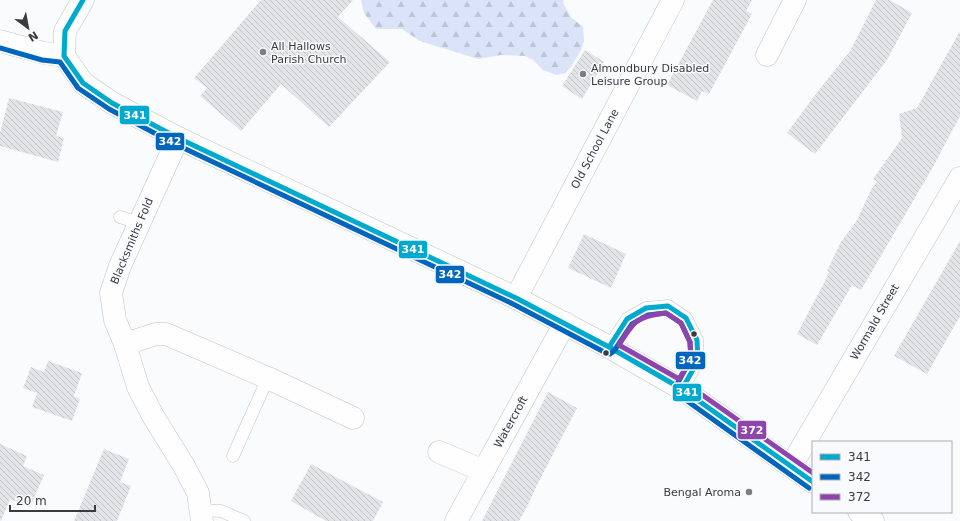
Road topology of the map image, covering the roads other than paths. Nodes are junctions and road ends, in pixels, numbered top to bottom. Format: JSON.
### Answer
{"nodes":[{"id":1,"x":83,"y":0,"type":"edge"},
{"id":2,"x":673,"y":0,"type":"edge"},
{"id":3,"x":795,"y":0,"type":"edge"},
{"id":4,"x":0,"y":41,"type":"edge"},
{"id":5,"x":767,"y":55,"type":"dead end"},
{"id":6,"x":64,"y":56,"type":"junction"},
{"id":7,"x":178,"y":138,"type":"junction"},
{"id":8,"x":960,"y":178,"type":"edge"},
{"id":9,"x":516,"y":298,"type":"junction"},
{"id":10,"x":564,"y":323,"type":"junction"},
{"id":11,"x":125,"y":344,"type":"junction"},
{"id":12,"x":610,"y":347,"type":"junction"},
{"id":13,"x":268,"y":378,"type":"junction"},
{"id":14,"x":682,"y":389,"type":"junction"},
{"id":15,"x":353,"y":418,"type":"dead end"},
{"id":16,"x":439,"y":452,"type":"dead end"},
{"id":17,"x":233,"y":456,"type":"dead end"},
{"id":18,"x":791,"y":466,"type":"junction"},
{"id":19,"x":484,"y":471,"type":"junction"},
{"id":20,"x":812,"y":481,"type":"edge"},
{"id":21,"x":861,"y":513,"type":"edge"},
{"id":22,"x":200,"y":515,"type":"edge"},
{"id":23,"x":244,"y":521,"type":"edge"},
{"id":24,"x":456,"y":521,"type":"edge"},
{"id":25,"x":873,"y":521,"type":"edge"}],
"edges":[{"from":1,"to":6,"type":"street"},
{"from":2,"to":9,"type":"street","name":"Old School Lane"},
{"from":3,"to":5,"type":"street"},
{"from":4,"to":6,"type":"street"},
{"from":6,"to":7,"type":"street"},
{"from":7,"to":9,"type":"street"},
{"from":7,"to":11,"type":"street","name":"Blacksmiths Fold"},
{"from":8,"to":18,"type":"street","name":"Wormald Street"},
{"from":9,"to":10,"type":"street"},
{"from":10,"to":12,"type":"street"},
{"from":10,"to":19,"type":"street","name":"Watercroft"},
{"from":11,"to":13,"type":"street"},
{"from":11,"to":22,"type":"street","name":"Blacksmiths Fold"},
{"from":12,"to":14,"type":"street"},
{"from":12,"to":14,"type":"lane"},
{"from":13,"to":15,"type":"street"},
{"from":13,"to":17,"type":"lane"},
{"from":14,"to":18,"type":"street"},
{"from":16,"to":19,"type":"street"},
{"from":18,"to":20,"type":"street"},
{"from":19,"to":24,"type":"street","name":"Watercroft"},
{"from":21,"to":25,"type":"street"},
{"from":22,"to":23,"type":"lane"}]}
